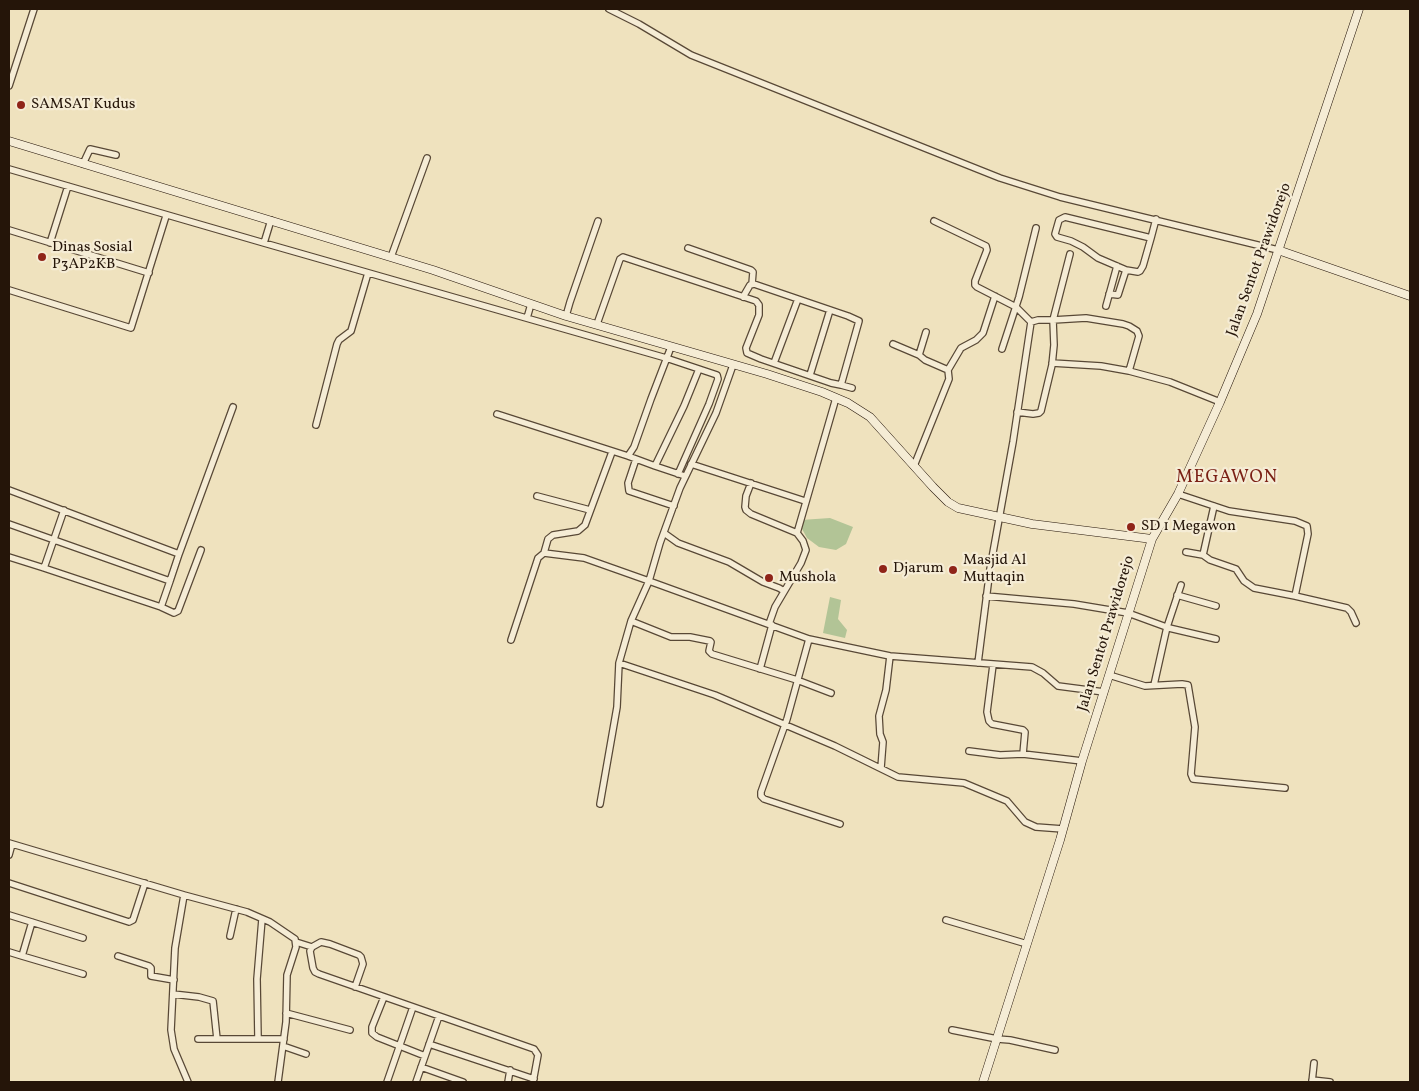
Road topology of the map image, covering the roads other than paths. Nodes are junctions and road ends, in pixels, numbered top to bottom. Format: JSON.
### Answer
{"nodes":[{"id":1,"x":34,"y":9,"type":"edge"},
{"id":2,"x":609,"y":9,"type":"edge"},
{"id":3,"x":1359,"y":9,"type":"edge"},
{"id":4,"x":9,"y":86,"type":"edge"},
{"id":5,"x":9,"y":141,"type":"edge"},
{"id":6,"x":116,"y":155,"type":"dead end"},
{"id":7,"x":427,"y":158,"type":"dead end"},
{"id":8,"x":85,"y":160,"type":"junction"},
{"id":9,"x":9,"y":169,"type":"edge"},
{"id":10,"x":68,"y":186,"type":"junction"},
{"id":11,"x":166,"y":216,"type":"junction"},
{"id":12,"x":1156,"y":219,"type":"junction"},
{"id":13,"x":271,"y":220,"type":"junction"},
{"id":14,"x":934,"y":221,"type":"dead end"},
{"id":15,"x":598,"y":222,"type":"dead end"},
{"id":16,"x":1036,"y":228,"type":"dead end"},
{"id":17,"x":9,"y":230,"type":"edge"},
{"id":18,"x":1151,"y":238,"type":"junction"},
{"id":19,"x":265,"y":240,"type":"junction"},
{"id":20,"x":50,"y":242,"type":"junction"},
{"id":21,"x":688,"y":248,"type":"dead end"},
{"id":22,"x":1278,"y":250,"type":"junction"},
{"id":23,"x":1070,"y":254,"type":"dead end"},
{"id":24,"x":391,"y":257,"type":"junction"},
{"id":25,"x":1117,"y":266,"type":"junction"},
{"id":26,"x":1126,"y":270,"type":"junction"},
{"id":27,"x":149,"y":273,"type":"junction"},
{"id":28,"x":368,"y":273,"type":"junction"},
{"id":29,"x":752,"y":284,"type":"junction"},
{"id":30,"x":9,"y":290,"type":"edge"},
{"id":31,"x":1109,"y":294,"type":"junction"},
{"id":32,"x":996,"y":296,"type":"junction"},
{"id":33,"x":1410,"y":296,"type":"edge"},
{"id":34,"x":743,"y":297,"type":"junction"},
{"id":35,"x":798,"y":299,"type":"junction"},
{"id":36,"x":531,"y":304,"type":"junction"},
{"id":37,"x":1106,"y":306,"type":"dead end"},
{"id":38,"x":1016,"y":307,"type":"junction"},
{"id":39,"x":830,"y":310,"type":"junction"},
{"id":40,"x":567,"y":314,"type":"junction"},
{"id":41,"x":526,"y":318,"type":"junction"},
{"id":42,"x":1053,"y":320,"type":"junction"},
{"id":43,"x":598,"y":322,"type":"junction"},
{"id":44,"x":1031,"y":322,"type":"junction"},
{"id":45,"x":611,"y":328,"type":"junction"},
{"id":46,"x":926,"y":332,"type":"dead end"},
{"id":47,"x":608,"y":342,"type":"junction"},
{"id":48,"x":893,"y":344,"type":"dead end"},
{"id":49,"x":671,"y":347,"type":"junction"},
{"id":50,"x":1002,"y":349,"type":"dead end"},
{"id":51,"x":919,"y":354,"type":"junction"},
{"id":52,"x":666,"y":358,"type":"junction"},
{"id":53,"x":760,"y":360,"type":"junction"},
{"id":54,"x":774,"y":363,"type":"junction"},
{"id":55,"x":1052,"y":363,"type":"junction"},
{"id":56,"x":733,"y":365,"type":"junction"},
{"id":57,"x":699,"y":369,"type":"junction"},
{"id":58,"x":948,"y":370,"type":"junction"},
{"id":59,"x":756,"y":371,"type":"junction"},
{"id":60,"x":1129,"y":371,"type":"junction"},
{"id":61,"x":810,"y":375,"type":"junction"},
{"id":62,"x":789,"y":376,"type":"junction"},
{"id":63,"x":841,"y":385,"type":"junction"},
{"id":64,"x":852,"y":388,"type":"dead end"},
{"id":65,"x":836,"y":398,"type":"junction"},
{"id":66,"x":1220,"y":402,"type":"junction"},
{"id":67,"x":233,"y":407,"type":"dead end"},
{"id":68,"x":1017,"y":412,"type":"junction"},
{"id":69,"x":497,"y":414,"type":"dead end"},
{"id":70,"x":316,"y":425,"type":"dead end"},
{"id":71,"x":612,"y":452,"type":"junction"},
{"id":72,"x":628,"y":456,"type":"junction"},
{"id":73,"x":636,"y":459,"type":"junction"},
{"id":74,"x":691,"y":464,"type":"junction"},
{"id":75,"x":655,"y":466,"type":"junction"},
{"id":76,"x":914,"y":466,"type":"junction"},
{"id":77,"x":678,"y":474,"type":"junction"},
{"id":78,"x":685,"y":476,"type":"junction"},
{"id":79,"x":751,"y":483,"type":"junction"},
{"id":80,"x":9,"y":490,"type":"edge"},
{"id":81,"x":1178,"y":494,"type":"junction"},
{"id":82,"x":537,"y":496,"type":"dead end"},
{"id":83,"x":805,"y":501,"type":"junction"},
{"id":84,"x":674,"y":506,"type":"junction"},
{"id":85,"x":1214,"y":506,"type":"junction"},
{"id":86,"x":64,"y":510,"type":"junction"},
{"id":87,"x":590,"y":510,"type":"junction"},
{"id":88,"x":999,"y":517,"type":"junction"},
{"id":89,"x":9,"y":524,"type":"edge"},
{"id":90,"x":664,"y":533,"type":"junction"},
{"id":91,"x":797,"y":533,"type":"junction"},
{"id":92,"x":54,"y":539,"type":"junction"},
{"id":93,"x":1152,"y":539,"type":"junction"},
{"id":94,"x":201,"y":550,"type":"dead end"},
{"id":95,"x":1186,"y":552,"type":"dead end"},
{"id":96,"x":544,"y":553,"type":"junction"},
{"id":97,"x":179,"y":554,"type":"junction"},
{"id":98,"x":1202,"y":555,"type":"junction"},
{"id":99,"x":9,"y":558,"type":"edge"},
{"id":100,"x":44,"y":568,"type":"junction"},
{"id":101,"x":170,"y":581,"type":"junction"},
{"id":102,"x":649,"y":581,"type":"junction"},
{"id":103,"x":1180,"y":585,"type":"dead end"},
{"id":104,"x":784,"y":591,"type":"junction"},
{"id":105,"x":1177,"y":595,"type":"junction"},
{"id":106,"x":986,"y":596,"type":"junction"},
{"id":107,"x":1295,"y":596,"type":"junction"},
{"id":108,"x":1216,"y":606,"type":"dead end"},
{"id":109,"x":161,"y":607,"type":"junction"},
{"id":110,"x":1128,"y":613,"type":"junction"},
{"id":111,"x":631,"y":621,"type":"junction"},
{"id":112,"x":1356,"y":623,"type":"dead end"},
{"id":113,"x":770,"y":625,"type":"junction"},
{"id":114,"x":1167,"y":627,"type":"junction"},
{"id":115,"x":809,"y":639,"type":"junction"},
{"id":116,"x":1216,"y":639,"type":"dead end"},
{"id":117,"x":510,"y":640,"type":"dead end"},
{"id":118,"x":890,"y":656,"type":"junction"},
{"id":119,"x":618,"y":663,"type":"junction"},
{"id":120,"x":978,"y":663,"type":"junction"},
{"id":121,"x":993,"y":665,"type":"junction"},
{"id":122,"x":760,"y":669,"type":"junction"},
{"id":123,"x":1109,"y":675,"type":"junction"},
{"id":124,"x":797,"y":680,"type":"junction"},
{"id":125,"x":1154,"y":685,"type":"junction"},
{"id":126,"x":1104,"y":692,"type":"junction"},
{"id":127,"x":830,"y":693,"type":"dead end"},
{"id":128,"x":785,"y":724,"type":"junction"},
{"id":129,"x":969,"y":751,"type":"dead end"},
{"id":130,"x":1023,"y":754,"type":"junction"},
{"id":131,"x":1082,"y":761,"type":"junction"},
{"id":132,"x":881,"y":768,"type":"junction"},
{"id":133,"x":1285,"y":788,"type":"dead end"},
{"id":134,"x":600,"y":804,"type":"dead end"},
{"id":135,"x":840,"y":824,"type":"dead end"},
{"id":136,"x":1063,"y":829,"type":"junction"},
{"id":137,"x":10,"y":844,"type":"edge"},
{"id":138,"x":9,"y":855,"type":"edge"},
{"id":139,"x":9,"y":883,"type":"edge"},
{"id":140,"x":145,"y":884,"type":"junction"},
{"id":141,"x":184,"y":895,"type":"junction"},
{"id":142,"x":236,"y":909,"type":"junction"},
{"id":143,"x":9,"y":915,"type":"edge"},
{"id":144,"x":262,"y":919,"type":"junction"},
{"id":145,"x":946,"y":920,"type":"dead end"},
{"id":146,"x":32,"y":922,"type":"junction"},
{"id":147,"x":230,"y":936,"type":"dead end"},
{"id":148,"x":84,"y":938,"type":"dead end"},
{"id":149,"x":296,"y":942,"type":"junction"},
{"id":150,"x":1027,"y":944,"type":"junction"},
{"id":151,"x":312,"y":946,"type":"junction"},
{"id":152,"x":9,"y":952,"type":"edge"},
{"id":153,"x":22,"y":956,"type":"junction"},
{"id":154,"x":118,"y":956,"type":"dead end"},
{"id":155,"x":83,"y":974,"type":"dead end"},
{"id":156,"x":174,"y":980,"type":"junction"},
{"id":157,"x":355,"y":987,"type":"junction"},
{"id":158,"x":173,"y":994,"type":"junction"},
{"id":159,"x":384,"y":997,"type":"junction"},
{"id":160,"x":413,"y":1007,"type":"junction"},
{"id":161,"x":286,"y":1013,"type":"junction"},
{"id":162,"x":439,"y":1016,"type":"junction"},
{"id":163,"x":350,"y":1030,"type":"dead end"},
{"id":164,"x":952,"y":1030,"type":"dead end"},
{"id":165,"x":258,"y":1038,"type":"junction"},
{"id":166,"x":198,"y":1039,"type":"dead end"},
{"id":167,"x":217,"y":1039,"type":"junction"},
{"id":168,"x":284,"y":1039,"type":"junction"},
{"id":169,"x":997,"y":1039,"type":"junction"},
{"id":170,"x":429,"y":1044,"type":"junction"},
{"id":171,"x":283,"y":1046,"type":"junction"},
{"id":172,"x":400,"y":1046,"type":"junction"},
{"id":173,"x":1055,"y":1050,"type":"dead end"},
{"id":174,"x":306,"y":1054,"type":"dead end"},
{"id":175,"x":425,"y":1056,"type":"junction"},
{"id":176,"x":1314,"y":1063,"type":"dead end"},
{"id":177,"x":421,"y":1067,"type":"junction"},
{"id":178,"x":510,"y":1070,"type":"junction"},
{"id":179,"x":534,"y":1081,"type":"edge"},
{"id":180,"x":1312,"y":1081,"type":"edge"},
{"id":181,"x":188,"y":1082,"type":"edge"},
{"id":182,"x":278,"y":1082,"type":"edge"},
{"id":183,"x":387,"y":1082,"type":"edge"},
{"id":184,"x":416,"y":1082,"type":"edge"},
{"id":185,"x":463,"y":1082,"type":"edge"},
{"id":186,"x":508,"y":1082,"type":"edge"},
{"id":187,"x":983,"y":1082,"type":"edge"},
{"id":188,"x":1330,"y":1082,"type":"edge"}],
"edges":[{"from":1,"to":4,"type":"street"},
{"from":2,"to":12,"type":"street"},
{"from":3,"to":22,"type":"street","name":"Jalan Sentot Prawidorejo"},
{"from":5,"to":8,"type":"street"},
{"from":6,"to":8,"type":"street"},
{"from":7,"to":24,"type":"street"},
{"from":8,"to":13,"type":"street"},
{"from":9,"to":10,"type":"street"},
{"from":10,"to":11,"type":"street"},
{"from":10,"to":20,"type":"street"},
{"from":11,"to":19,"type":"street"},
{"from":11,"to":27,"type":"street"},
{"from":12,"to":18,"type":"street"},
{"from":12,"to":22,"type":"street"},
{"from":13,"to":19,"type":"street"},
{"from":13,"to":24,"type":"street"},
{"from":14,"to":32,"type":"street"},
{"from":15,"to":40,"type":"street"},
{"from":16,"to":38,"type":"street"},
{"from":17,"to":20,"type":"street"},
{"from":18,"to":25,"type":"street"},
{"from":18,"to":26,"type":"street"},
{"from":19,"to":28,"type":"street"},
{"from":20,"to":27,"type":"street"},
{"from":21,"to":29,"type":"street"},
{"from":22,"to":33,"type":"street"},
{"from":22,"to":66,"type":"street","name":"Jalan Sentot Prawidorejo"},
{"from":23,"to":42,"type":"street"},
{"from":24,"to":36,"type":"street"},
{"from":25,"to":26,"type":"street"},
{"from":25,"to":31,"type":"street"},
{"from":26,"to":31,"type":"street"},
{"from":27,"to":30,"type":"street"},
{"from":28,"to":41,"type":"street"},
{"from":28,"to":70,"type":"street"},
{"from":29,"to":34,"type":"street"},
{"from":29,"to":35,"type":"street"},
{"from":31,"to":37,"type":"street"},
{"from":32,"to":38,"type":"street"},
{"from":32,"to":58,"type":"street"},
{"from":34,"to":43,"type":"street"},
{"from":34,"to":53,"type":"street"},
{"from":35,"to":39,"type":"street"},
{"from":35,"to":54,"type":"street"},
{"from":36,"to":40,"type":"street"},
{"from":36,"to":41,"type":"street"},
{"from":38,"to":44,"type":"street"},
{"from":38,"to":50,"type":"street"},
{"from":39,"to":61,"type":"street"},
{"from":39,"to":63,"type":"street"},
{"from":40,"to":43,"type":"street"},
{"from":41,"to":47,"type":"street"},
{"from":42,"to":44,"type":"street"},
{"from":42,"to":55,"type":"street"},
{"from":42,"to":60,"type":"street"},
{"from":43,"to":45,"type":"street"},
{"from":44,"to":68,"type":"street"},
{"from":45,"to":47,"type":"street"},
{"from":45,"to":49,"type":"street"},
{"from":46,"to":51,"type":"street"},
{"from":47,"to":52,"type":"street"},
{"from":48,"to":51,"type":"street"},
{"from":49,"to":52,"type":"street"},
{"from":49,"to":56,"type":"street"},
{"from":51,"to":58,"type":"street"},
{"from":52,"to":57,"type":"street"},
{"from":52,"to":72,"type":"street"},
{"from":53,"to":54,"type":"street"},
{"from":53,"to":59,"type":"street"},
{"from":54,"to":62,"type":"street"},
{"from":55,"to":60,"type":"street"},
{"from":55,"to":68,"type":"street"},
{"from":56,"to":59,"type":"street"},
{"from":56,"to":74,"type":"street"},
{"from":57,"to":75,"type":"street"},
{"from":57,"to":77,"type":"street"},
{"from":58,"to":76,"type":"street"},
{"from":59,"to":62,"type":"street"},
{"from":60,"to":66,"type":"street"},
{"from":61,"to":62,"type":"street"},
{"from":61,"to":63,"type":"street"},
{"from":62,"to":65,"type":"street"},
{"from":63,"to":64,"type":"street"},
{"from":65,"to":76,"type":"street"},
{"from":65,"to":83,"type":"street"},
{"from":66,"to":81,"type":"street","name":"Jalan Sentot Prawidorejo"},
{"from":67,"to":97,"type":"street"},
{"from":68,"to":88,"type":"street"},
{"from":69,"to":71,"type":"street"},
{"from":71,"to":72,"type":"street"},
{"from":71,"to":87,"type":"street"},
{"from":72,"to":73,"type":"street"},
{"from":73,"to":75,"type":"street"},
{"from":73,"to":84,"type":"street"},
{"from":74,"to":78,"type":"street"},
{"from":74,"to":79,"type":"street"},
{"from":75,"to":77,"type":"street"},
{"from":76,"to":88,"type":"street"},
{"from":77,"to":78,"type":"street"},
{"from":78,"to":84,"type":"street"},
{"from":79,"to":83,"type":"street"},
{"from":79,"to":91,"type":"street"},
{"from":80,"to":86,"type":"street"},
{"from":81,"to":85,"type":"street"},
{"from":81,"to":93,"type":"street","name":"Jalan Sentot Prawidorejo"},
{"from":82,"to":87,"type":"street"},
{"from":83,"to":91,"type":"street"},
{"from":84,"to":90,"type":"street"},
{"from":85,"to":98,"type":"street"},
{"from":85,"to":107,"type":"street"},
{"from":86,"to":92,"type":"street"},
{"from":86,"to":97,"type":"street"},
{"from":87,"to":96,"type":"street"},
{"from":88,"to":93,"type":"street"},
{"from":88,"to":106,"type":"street"},
{"from":89,"to":92,"type":"street"},
{"from":90,"to":102,"type":"street"},
{"from":90,"to":104,"type":"street"},
{"from":91,"to":104,"type":"street"},
{"from":92,"to":100,"type":"street"},
{"from":92,"to":101,"type":"street"},
{"from":93,"to":110,"type":"street","name":"Jalan Sentot Prawidorejo"},
{"from":94,"to":109,"type":"street"},
{"from":95,"to":98,"type":"street"},
{"from":96,"to":102,"type":"street"},
{"from":96,"to":117,"type":"street"},
{"from":97,"to":101,"type":"street"},
{"from":98,"to":107,"type":"street"},
{"from":99,"to":100,"type":"street"},
{"from":100,"to":109,"type":"street"},
{"from":101,"to":109,"type":"street"},
{"from":102,"to":111,"type":"street"},
{"from":102,"to":113,"type":"street"},
{"from":103,"to":105,"type":"street"},
{"from":104,"to":113,"type":"street"},
{"from":105,"to":108,"type":"street"},
{"from":105,"to":114,"type":"street"},
{"from":106,"to":110,"type":"street"},
{"from":106,"to":120,"type":"street"},
{"from":107,"to":112,"type":"street"},
{"from":110,"to":114,"type":"street"},
{"from":110,"to":123,"type":"street","name":"Jalan Sentot Prawidorejo"},
{"from":111,"to":119,"type":"street"},
{"from":111,"to":122,"type":"street"},
{"from":113,"to":115,"type":"street"},
{"from":113,"to":122,"type":"street"},
{"from":114,"to":116,"type":"street"},
{"from":114,"to":125,"type":"street"},
{"from":115,"to":118,"type":"street"},
{"from":115,"to":124,"type":"street"},
{"from":118,"to":120,"type":"street"},
{"from":118,"to":132,"type":"street"},
{"from":119,"to":128,"type":"street"},
{"from":119,"to":134,"type":"street"},
{"from":120,"to":121,"type":"street"},
{"from":121,"to":126,"type":"street"},
{"from":121,"to":130,"type":"street"},
{"from":122,"to":124,"type":"street"},
{"from":123,"to":125,"type":"street"},
{"from":123,"to":126,"type":"street","name":"Jalan Sentot Prawidorejo"},
{"from":124,"to":127,"type":"street"},
{"from":124,"to":128,"type":"street"},
{"from":125,"to":133,"type":"street"},
{"from":126,"to":131,"type":"street","name":"Jalan Sentot Prawidorejo"},
{"from":128,"to":132,"type":"street"},
{"from":128,"to":135,"type":"street"},
{"from":129,"to":130,"type":"street"},
{"from":130,"to":131,"type":"street"},
{"from":131,"to":136,"type":"street","name":"Jalan Sentot Prawidorejo"},
{"from":132,"to":136,"type":"street"},
{"from":136,"to":150,"type":"street","name":"Jalan Sentot Prawidorejo"},
{"from":137,"to":138,"type":"street"},
{"from":137,"to":140,"type":"street"},
{"from":139,"to":140,"type":"street"},
{"from":140,"to":141,"type":"street"},
{"from":141,"to":142,"type":"street"},
{"from":141,"to":156,"type":"street"},
{"from":142,"to":144,"type":"street"},
{"from":142,"to":147,"type":"street"},
{"from":143,"to":146,"type":"street"},
{"from":144,"to":149,"type":"street"},
{"from":144,"to":165,"type":"street"},
{"from":145,"to":150,"type":"street"},
{"from":146,"to":148,"type":"street"},
{"from":146,"to":153,"type":"street"},
{"from":149,"to":151,"type":"street"},
{"from":149,"to":161,"type":"street"},
{"from":150,"to":169,"type":"street","name":"Jalan Sentot Prawidorejo"},
{"from":151,"to":157,"type":"street"},
{"from":151,"to":157,"type":"street"},
{"from":152,"to":153,"type":"street"},
{"from":153,"to":155,"type":"street"},
{"from":154,"to":156,"type":"street"},
{"from":156,"to":158,"type":"street"},
{"from":157,"to":159,"type":"street"},
{"from":158,"to":167,"type":"street"},
{"from":158,"to":181,"type":"street"},
{"from":159,"to":160,"type":"street"},
{"from":159,"to":172,"type":"street"},
{"from":160,"to":162,"type":"street"},
{"from":160,"to":172,"type":"street"},
{"from":161,"to":163,"type":"street"},
{"from":161,"to":168,"type":"street"},
{"from":162,"to":170,"type":"street"},
{"from":162,"to":179,"type":"street"},
{"from":164,"to":169,"type":"street"},
{"from":165,"to":167,"type":"street"},
{"from":165,"to":168,"type":"street"},
{"from":166,"to":167,"type":"street"},
{"from":168,"to":171,"type":"street"},
{"from":169,"to":173,"type":"street"},
{"from":169,"to":187,"type":"street","name":"Jalan Sentot Prawidorejo"},
{"from":170,"to":175,"type":"street"},
{"from":170,"to":178,"type":"street"},
{"from":171,"to":174,"type":"street"},
{"from":171,"to":182,"type":"street"},
{"from":172,"to":175,"type":"street"},
{"from":172,"to":183,"type":"street"},
{"from":175,"to":177,"type":"street"},
{"from":176,"to":180,"type":"street"},
{"from":177,"to":184,"type":"street"},
{"from":177,"to":185,"type":"street"},
{"from":178,"to":179,"type":"street"},
{"from":178,"to":186,"type":"street"},
{"from":180,"to":188,"type":"street"}]}
